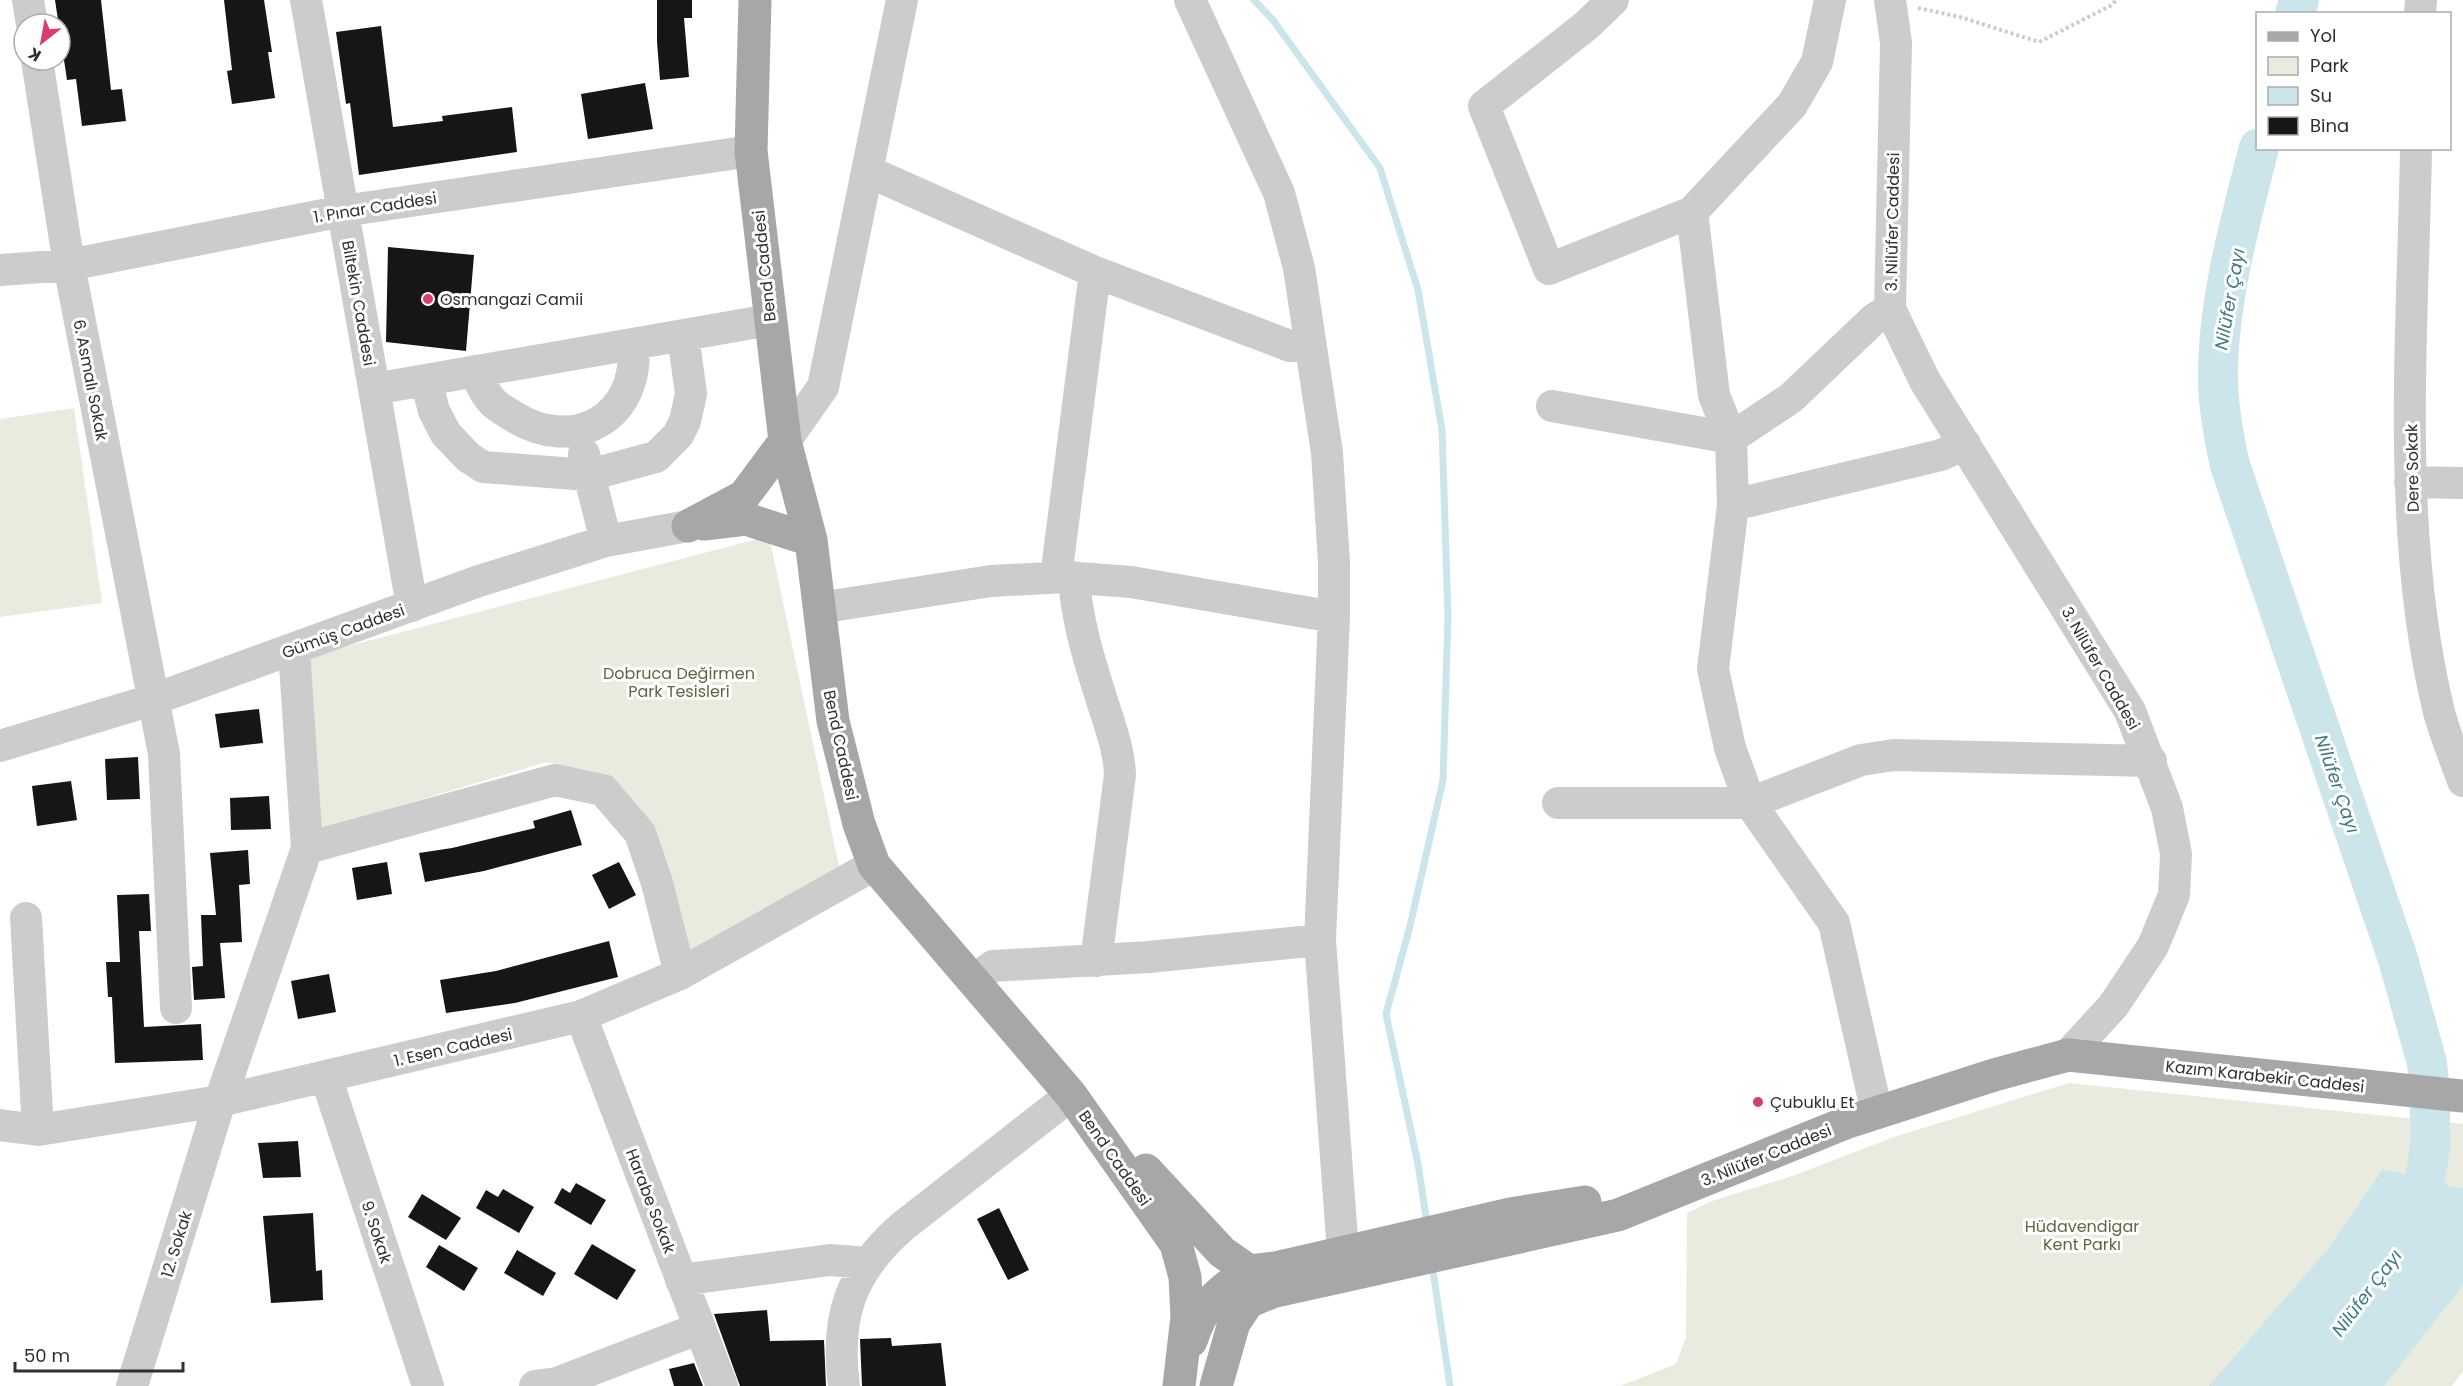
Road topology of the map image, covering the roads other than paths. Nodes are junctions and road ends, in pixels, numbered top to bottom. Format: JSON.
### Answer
{"nodes":[{"id":1,"x":306,"y":0,"type":"edge"},
{"id":2,"x":755,"y":0,"type":"edge"},
{"id":3,"x":902,"y":0,"type":"edge"},
{"id":4,"x":1190,"y":0,"type":"edge"},
{"id":5,"x":1613,"y":0,"type":"edge"},
{"id":6,"x":1830,"y":0,"type":"edge"},
{"id":7,"x":1890,"y":1,"type":"edge"},
{"id":8,"x":39,"y":72,"type":"edge"},
{"id":9,"x":2416,"y":150,"type":"edge"},
{"id":10,"x":751,"y":151,"type":"junction"},
{"id":11,"x":867,"y":171,"type":"junction"},
{"id":12,"x":343,"y":211,"type":"junction"},
{"id":13,"x":1692,"y":212,"type":"junction"},
{"id":14,"x":69,"y":265,"type":"junction"},
{"id":15,"x":0,"y":270,"type":"edge"},
{"id":16,"x":1095,"y":272,"type":"junction"},
{"id":17,"x":1890,"y":309,"type":"junction"},
{"id":18,"x":770,"y":320,"type":"junction"},
{"id":19,"x":683,"y":335,"type":"junction"},
{"id":20,"x":633,"y":344,"type":"junction"},
{"id":21,"x":1310,"y":346,"type":"junction"},
{"id":22,"x":475,"y":371,"type":"junction"},
{"id":23,"x":426,"y":380,"type":"junction"},
{"id":24,"x":374,"y":389,"type":"junction"},
{"id":25,"x":1552,"y":406,"type":"dead end"},
{"id":26,"x":577,"y":430,"type":"junction"},
{"id":27,"x":1731,"y":438,"type":"junction"},
{"id":28,"x":785,"y":441,"type":"junction"},
{"id":29,"x":1965,"y":444,"type":"junction"},
{"id":30,"x":589,"y":475,"type":"junction"},
{"id":31,"x":2410,"y":482,"type":"junction"},
{"id":32,"x":2463,"y":483,"type":"edge"},
{"id":33,"x":1733,"y":505,"type":"junction"},
{"id":34,"x":687,"y":526,"type":"junction"},
{"id":35,"x":811,"y":540,"type":"junction"},
{"id":36,"x":606,"y":541,"type":"junction"},
{"id":37,"x":1065,"y":577,"type":"junction"},
{"id":38,"x":412,"y":606,"type":"junction"},
{"id":39,"x":819,"y":608,"type":"junction"},
{"id":40,"x":1334,"y":617,"type":"junction"},
{"id":41,"x":294,"y":649,"type":"junction"},
{"id":42,"x":152,"y":700,"type":"junction"},
{"id":43,"x":0,"y":746,"type":"edge"},
{"id":44,"x":2151,"y":761,"type":"junction"},
{"id":45,"x":2463,"y":780,"type":"edge"},
{"id":46,"x":1558,"y":803,"type":"dead end"},
{"id":47,"x":1750,"y":803,"type":"junction"},
{"id":48,"x":307,"y":848,"type":"junction"},
{"id":49,"x":874,"y":865,"type":"junction"},
{"id":50,"x":26,"y":918,"type":"dead end"},
{"id":51,"x":1320,"y":940,"type":"junction"},
{"id":52,"x":1096,"y":961,"type":"junction"},
{"id":53,"x":680,"y":974,"type":"junction"},
{"id":54,"x":973,"y":980,"type":"junction"},
{"id":55,"x":176,"y":1008,"type":"dead end"},
{"id":56,"x":581,"y":1016,"type":"junction"},
{"id":57,"x":2068,"y":1055,"type":"junction"},
{"id":58,"x":326,"y":1077,"type":"junction"},
{"id":59,"x":1071,"y":1095,"type":"junction"},
{"id":60,"x":2463,"y":1096,"type":"edge"},
{"id":61,"x":220,"y":1101,"type":"junction"},
{"id":62,"x":1877,"y":1113,"type":"junction"},
{"id":63,"x":0,"y":1125,"type":"edge"},
{"id":64,"x":38,"y":1130,"type":"junction"},
{"id":65,"x":1176,"y":1244,"type":"junction"},
{"id":66,"x":1343,"y":1252,"type":"junction"},
{"id":67,"x":1388,"y":1253,"type":"junction"},
{"id":68,"x":868,"y":1263,"type":"junction"},
{"id":69,"x":1240,"y":1278,"type":"junction"},
{"id":70,"x":681,"y":1280,"type":"junction"},
{"id":71,"x":700,"y":1329,"type":"junction"},
{"id":72,"x":1180,"y":1377,"type":"edge"},
{"id":73,"x":549,"y":1385,"type":"edge"},
{"id":74,"x":132,"y":1386,"type":"edge"},
{"id":75,"x":428,"y":1386,"type":"edge"},
{"id":76,"x":722,"y":1386,"type":"edge"},
{"id":77,"x":843,"y":1386,"type":"edge"},
{"id":78,"x":1216,"y":1386,"type":"edge"}],
"edges":[{"from":1,"to":12,"type":"street","name":"Biltekin Caddesi"},
{"from":2,"to":10,"type":"main road","name":"Bend Caddesi"},
{"from":3,"to":11,"type":"street"},
{"from":4,"to":21,"type":"street"},
{"from":5,"to":13,"type":"street"},
{"from":6,"to":13,"type":"street"},
{"from":7,"to":17,"type":"street","name":"3. Nilüfer Caddesi"},
{"from":8,"to":14,"type":"street","name":"6. Asmalı Sokak"},
{"from":9,"to":31,"type":"street","name":"Dere Sokak"},
{"from":10,"to":12,"type":"street","name":"1. Pınar Caddesi"},
{"from":10,"to":18,"type":"main road","name":"Bend Caddesi"},
{"from":11,"to":16,"type":"street"},
{"from":11,"to":28,"type":"street"},
{"from":12,"to":14,"type":"street","name":"1. Pınar Caddesi"},
{"from":12,"to":24,"type":"street","name":"Biltekin Caddesi"},
{"from":13,"to":27,"type":"street"},
{"from":14,"to":15,"type":"street","name":"1. Pınar Caddesi"},
{"from":14,"to":42,"type":"street","name":"6. Asmalı Sokak"},
{"from":16,"to":21,"type":"street"},
{"from":16,"to":37,"type":"street"},
{"from":17,"to":27,"type":"street"},
{"from":17,"to":29,"type":"street","name":"3. Nilüfer Caddesi"},
{"from":18,"to":19,"type":"street"},
{"from":18,"to":28,"type":"main road","name":"Bend Caddesi"},
{"from":19,"to":20,"type":"street"},
{"from":19,"to":30,"type":"street"},
{"from":20,"to":22,"type":"street"},
{"from":20,"to":26,"type":"street"},
{"from":21,"to":40,"type":"street"},
{"from":22,"to":23,"type":"street"},
{"from":22,"to":26,"type":"street"},
{"from":23,"to":24,"type":"street"},
{"from":23,"to":30,"type":"street"},
{"from":24,"to":38,"type":"street","name":"Biltekin Caddesi"},
{"from":25,"to":27,"type":"street"},
{"from":26,"to":30,"type":"street"},
{"from":27,"to":33,"type":"street"},
{"from":28,"to":34,"type":"main road"},
{"from":28,"to":35,"type":"main road","name":"Bend Caddesi"},
{"from":29,"to":33,"type":"street"},
{"from":29,"to":44,"type":"street","name":"3. Nilüfer Caddesi"},
{"from":30,"to":36,"type":"street"},
{"from":31,"to":32,"type":"street"},
{"from":31,"to":45,"type":"street","name":"Dere Sokak"},
{"from":33,"to":47,"type":"street"},
{"from":34,"to":35,"type":"main road"},
{"from":34,"to":36,"type":"street","name":"Gümüş Caddesi"},
{"from":35,"to":39,"type":"main road","name":"Bend Caddesi"},
{"from":36,"to":38,"type":"street","name":"Gümüş Caddesi"},
{"from":37,"to":39,"type":"street"},
{"from":37,"to":40,"type":"street"},
{"from":37,"to":52,"type":"street"},
{"from":38,"to":41,"type":"street","name":"Gümüş Caddesi"},
{"from":39,"to":49,"type":"main road","name":"Bend Caddesi"},
{"from":40,"to":51,"type":"street"},
{"from":41,"to":42,"type":"street","name":"Gümüş Caddesi"},
{"from":41,"to":48,"type":"street"},
{"from":42,"to":43,"type":"street","name":"Gümüş Caddesi"},
{"from":42,"to":55,"type":"street","name":"6. Asmalı Sokak"},
{"from":44,"to":47,"type":"street"},
{"from":44,"to":57,"type":"street","name":"3. Nilüfer Caddesi"},
{"from":46,"to":47,"type":"street"},
{"from":47,"to":62,"type":"street"},
{"from":48,"to":53,"type":"street"},
{"from":48,"to":61,"type":"street","name":"12. Sokak"},
{"from":49,"to":53,"type":"street","name":"1. Esen Caddesi"},
{"from":49,"to":54,"type":"main road","name":"Bend Caddesi"},
{"from":50,"to":64,"type":"street"},
{"from":51,"to":52,"type":"street"},
{"from":51,"to":66,"type":"street"},
{"from":52,"to":54,"type":"street"},
{"from":53,"to":56,"type":"street","name":"1. Esen Caddesi"},
{"from":54,"to":59,"type":"main road","name":"Bend Caddesi"},
{"from":56,"to":58,"type":"street","name":"1. Esen Caddesi"},
{"from":56,"to":70,"type":"street","name":"Harabe Sokak"},
{"from":57,"to":60,"type":"main road","name":"Kazım Karabekir Caddesi"},
{"from":57,"to":62,"type":"main road","name":"3. Nilüfer Caddesi"},
{"from":58,"to":61,"type":"street","name":"1. Esen Caddesi"},
{"from":58,"to":75,"type":"street","name":"9. Sokak"},
{"from":59,"to":65,"type":"main road","name":"Bend Caddesi"},
{"from":59,"to":68,"type":"street"},
{"from":59,"to":69,"type":"main road"},
{"from":61,"to":64,"type":"street","name":"1. Esen Caddesi"},
{"from":61,"to":74,"type":"street","name":"12. Sokak"},
{"from":62,"to":67,"type":"main road","name":"3. Nilüfer Caddesi"},
{"from":63,"to":64,"type":"street","name":"1. Esen Caddesi"},
{"from":65,"to":69,"type":"main road"},
{"from":65,"to":72,"type":"main road","name":"Bend Caddesi"},
{"from":66,"to":67,"type":"main road"},
{"from":66,"to":69,"type":"main road"},
{"from":67,"to":69,"type":"main road"},
{"from":68,"to":70,"type":"street"},
{"from":68,"to":77,"type":"street"},
{"from":69,"to":72,"type":"main road"},
{"from":69,"to":78,"type":"main road"},
{"from":70,"to":71,"type":"street","name":"Harabe Sokak"},
{"from":71,"to":73,"type":"street"},
{"from":71,"to":76,"type":"street","name":"Harabe Sokak"}]}
